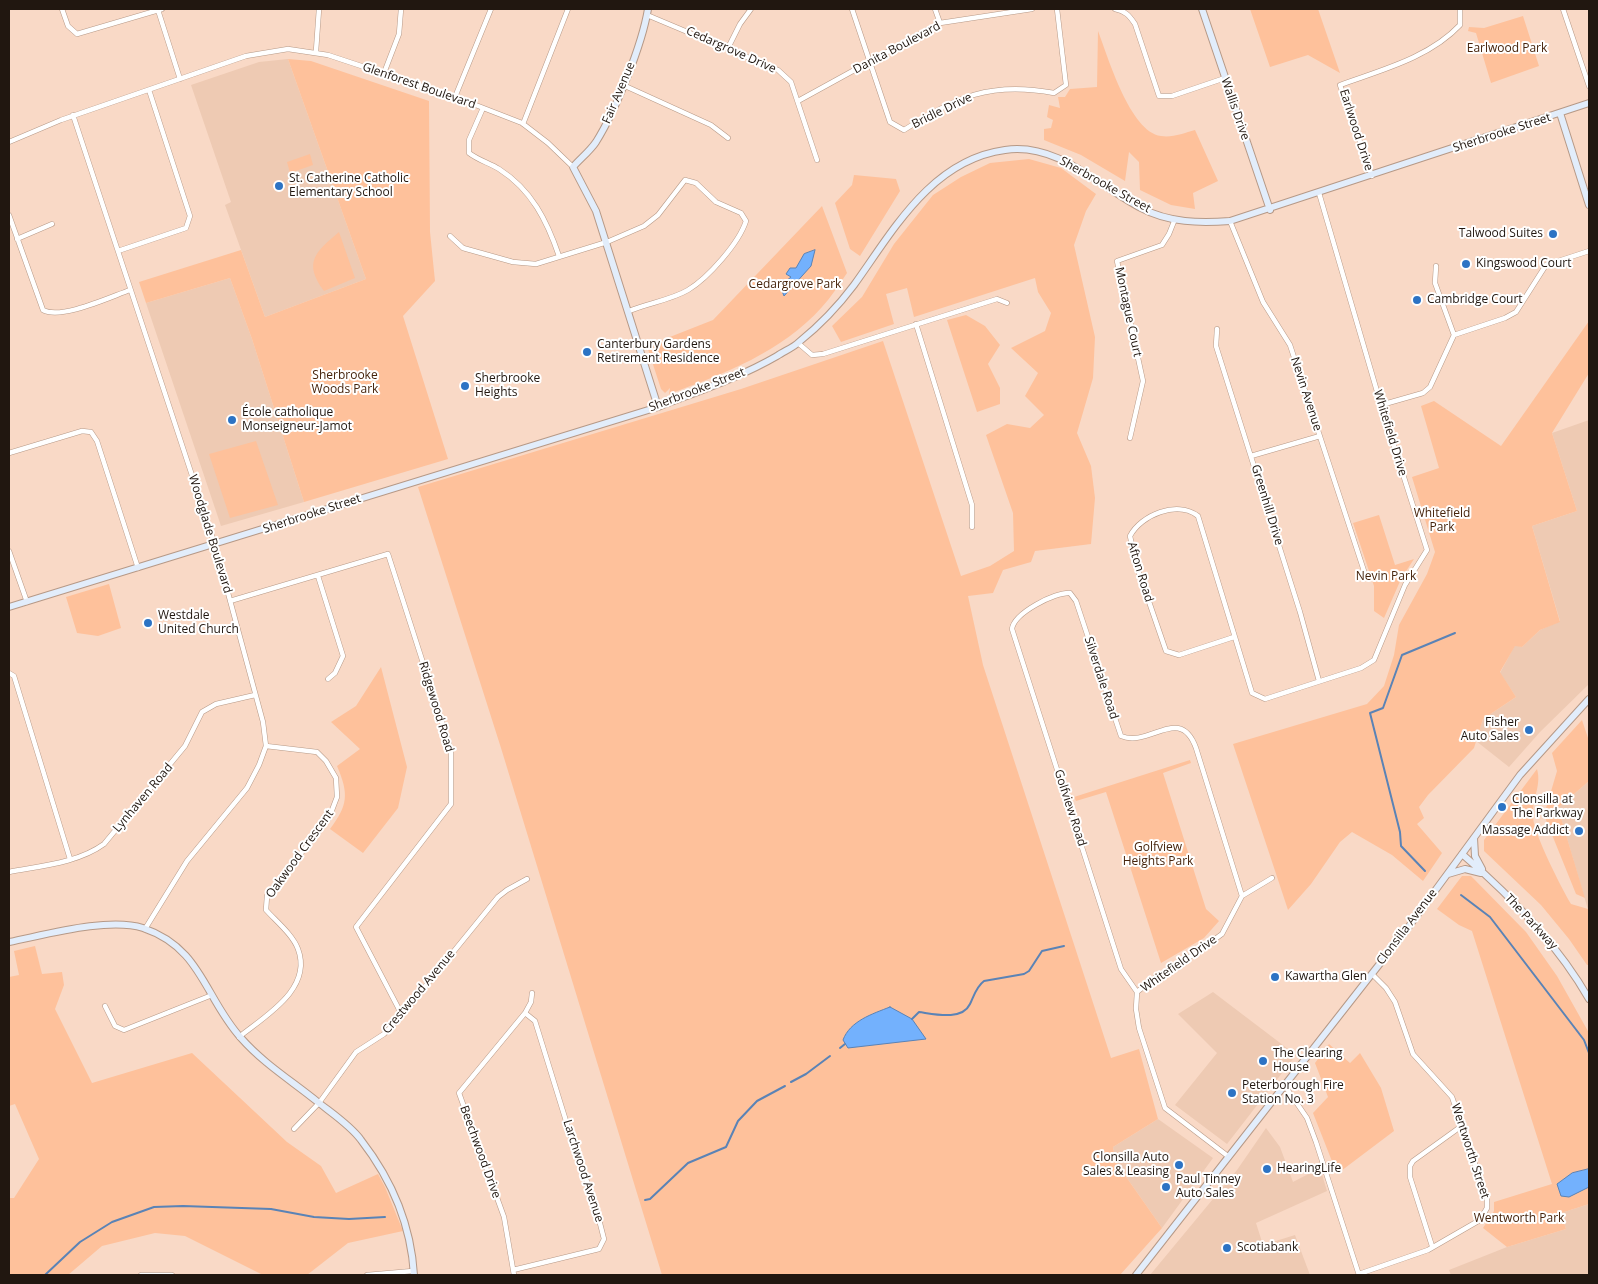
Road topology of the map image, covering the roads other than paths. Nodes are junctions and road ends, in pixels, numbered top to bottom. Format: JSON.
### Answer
{"nodes":[{"id":1,"x":62,"y":9,"type":"edge"},
{"id":2,"x":319,"y":9,"type":"edge"},
{"id":3,"x":401,"y":9,"type":"edge"},
{"id":4,"x":491,"y":9,"type":"edge"},
{"id":5,"x":568,"y":9,"type":"edge"},
{"id":6,"x":751,"y":9,"type":"edge"},
{"id":7,"x":852,"y":9,"type":"edge"},
{"id":8,"x":935,"y":9,"type":"edge"},
{"id":9,"x":1019,"y":9,"type":"edge"},
{"id":10,"x":1032,"y":9,"type":"edge"},
{"id":11,"x":1057,"y":9,"type":"edge"},
{"id":12,"x":1115,"y":9,"type":"edge"},
{"id":13,"x":1202,"y":9,"type":"edge"},
{"id":14,"x":1460,"y":9,"type":"edge"},
{"id":15,"x":1563,"y":9,"type":"edge"},
{"id":16,"x":160,"y":10,"type":"edge"},
{"id":17,"x":647,"y":12,"type":"edge"},
{"id":18,"x":940,"y":23,"type":"junction"},
{"id":19,"x":728,"y":48,"type":"junction"},
{"id":20,"x":316,"y":51,"type":"junction"},
{"id":21,"x":870,"y":61,"type":"junction"},
{"id":22,"x":384,"y":73,"type":"junction"},
{"id":23,"x":1225,"y":78,"type":"junction"},
{"id":24,"x":180,"y":79,"type":"junction"},
{"id":25,"x":622,"y":85,"type":"junction"},
{"id":26,"x":1589,"y":86,"type":"edge"},
{"id":27,"x":149,"y":90,"type":"junction"},
{"id":28,"x":455,"y":97,"type":"junction"},
{"id":29,"x":798,"y":100,"type":"junction"},
{"id":30,"x":1589,"y":103,"type":"edge"},
{"id":31,"x":482,"y":108,"type":"junction"},
{"id":32,"x":1560,"y":114,"type":"junction"},
{"id":33,"x":73,"y":115,"type":"junction"},
{"id":34,"x":523,"y":124,"type":"junction"},
{"id":35,"x":728,"y":138,"type":"dead end"},
{"id":36,"x":9,"y":142,"type":"edge"},
{"id":37,"x":817,"y":160,"type":"dead end"},
{"id":38,"x":573,"y":167,"type":"junction"},
{"id":39,"x":1372,"y":176,"type":"junction"},
{"id":40,"x":1319,"y":193,"type":"junction"},
{"id":41,"x":1589,"y":205,"type":"edge"},
{"id":42,"x":1270,"y":210,"type":"junction"},
{"id":43,"x":9,"y":215,"type":"edge"},
{"id":44,"x":1175,"y":219,"type":"junction"},
{"id":45,"x":1230,"y":221,"type":"junction"},
{"id":46,"x":52,"y":224,"type":"dead end"},
{"id":47,"x":450,"y":236,"type":"dead end"},
{"id":48,"x":17,"y":239,"type":"junction"},
{"id":49,"x":607,"y":242,"type":"junction"},
{"id":50,"x":1589,"y":250,"type":"edge"},
{"id":51,"x":118,"y":251,"type":"junction"},
{"id":52,"x":559,"y":256,"type":"junction"},
{"id":53,"x":1436,"y":266,"type":"dead end"},
{"id":54,"x":130,"y":290,"type":"junction"},
{"id":55,"x":1007,"y":303,"type":"dead end"},
{"id":56,"x":629,"y":311,"type":"junction"},
{"id":57,"x":916,"y":324,"type":"junction"},
{"id":58,"x":1217,"y":329,"type":"dead end"},
{"id":59,"x":1454,"y":335,"type":"junction"},
{"id":60,"x":798,"y":343,"type":"junction"},
{"id":61,"x":1381,"y":405,"type":"junction"},
{"id":62,"x":658,"y":406,"type":"junction"},
{"id":63,"x":1320,"y":436,"type":"junction"},
{"id":64,"x":1130,"y":438,"type":"dead end"},
{"id":65,"x":9,"y":453,"type":"edge"},
{"id":66,"x":1251,"y":456,"type":"junction"},
{"id":67,"x":972,"y":527,"type":"dead end"},
{"id":68,"x":215,"y":545,"type":"junction"},
{"id":69,"x":9,"y":551,"type":"edge"},
{"id":70,"x":138,"y":568,"type":"junction"},
{"id":71,"x":1364,"y":574,"type":"dead end"},
{"id":72,"x":318,"y":576,"type":"junction"},
{"id":73,"x":230,"y":601,"type":"junction"},
{"id":74,"x":26,"y":602,"type":"junction"},
{"id":75,"x":9,"y":607,"type":"edge"},
{"id":76,"x":1015,"y":621,"type":"joint"},
{"id":77,"x":1234,"y":637,"type":"junction"},
{"id":78,"x":1371,"y":663,"type":"joint"},
{"id":79,"x":9,"y":674,"type":"edge"},
{"id":80,"x":328,"y":678,"type":"dead end"},
{"id":81,"x":1319,"y":681,"type":"junction"},
{"id":82,"x":255,"y":695,"type":"junction"},
{"id":83,"x":1589,"y":700,"type":"edge"},
{"id":84,"x":266,"y":746,"type":"junction"},
{"id":85,"x":1474,"y":838,"type":"junction"},
{"id":86,"x":1462,"y":854,"type":"junction"},
{"id":87,"x":70,"y":859,"type":"junction"},
{"id":88,"x":9,"y":872,"type":"edge"},
{"id":89,"x":1446,"y":874,"type":"junction"},
{"id":90,"x":1487,"y":876,"type":"junction"},
{"id":91,"x":1272,"y":878,"type":"dead end"},
{"id":92,"x":527,"y":879,"type":"dead end"},
{"id":93,"x":1242,"y":896,"type":"junction"},
{"id":94,"x":145,"y":929,"type":"junction"},
{"id":95,"x":9,"y":942,"type":"edge"},
{"id":96,"x":1372,"y":974,"type":"junction"},
{"id":97,"x":1138,"y":992,"type":"junction"},
{"id":98,"x":532,"y":993,"type":"dead end"},
{"id":99,"x":212,"y":995,"type":"junction"},
{"id":100,"x":1589,"y":999,"type":"edge"},
{"id":101,"x":105,"y":1006,"type":"dead end"},
{"id":102,"x":525,"y":1013,"type":"junction"},
{"id":103,"x":402,"y":1014,"type":"junction"},
{"id":104,"x":240,"y":1037,"type":"junction"},
{"id":105,"x":1285,"y":1086,"type":"junction"},
{"id":106,"x":319,"y":1103,"type":"junction"},
{"id":107,"x":1463,"y":1124,"type":"junction"},
{"id":108,"x":294,"y":1129,"type":"dead end"},
{"id":109,"x":1229,"y":1157,"type":"junction"},
{"id":110,"x":1432,"y":1246,"type":"junction"},
{"id":111,"x":414,"y":1273,"type":"edge"},
{"id":112,"x":514,"y":1273,"type":"edge"},
{"id":113,"x":141,"y":1275,"type":"edge"},
{"id":114,"x":172,"y":1275,"type":"edge"},
{"id":115,"x":368,"y":1275,"type":"edge"},
{"id":116,"x":1136,"y":1275,"type":"edge"},
{"id":117,"x":1359,"y":1275,"type":"edge"}],
"edges":[{"from":1,"to":16,"type":"street"},
{"from":2,"to":20,"type":"street"},
{"from":3,"to":22,"type":"street"},
{"from":4,"to":28,"type":"street"},
{"from":5,"to":34,"type":"street"},
{"from":6,"to":19,"type":"street"},
{"from":7,"to":21,"type":"street","name":"Bridle Drive"},
{"from":8,"to":18,"type":"street"},
{"from":9,"to":10,"type":"street","name":"Danita Boulevard"},
{"from":9,"to":18,"type":"street","name":"Danita Boulevard"},
{"from":11,"to":21,"type":"street","name":"Bridle Drive"},
{"from":12,"to":23,"type":"street"},
{"from":13,"to":23,"type":"main road","name":"Wallis Drive"},
{"from":14,"to":39,"type":"street","name":"Earlwood Drive"},
{"from":15,"to":26,"type":"street"},
{"from":16,"to":24,"type":"street"},
{"from":17,"to":19,"type":"street","name":"Cedargrove Drive"},
{"from":17,"to":25,"type":"main road","name":"Fair Avenue"},
{"from":18,"to":21,"type":"street","name":"Danita Boulevard"},
{"from":19,"to":29,"type":"street","name":"Cedargrove Drive"},
{"from":20,"to":22,"type":"street","name":"Glenforest Boulevard"},
{"from":20,"to":24,"type":"street","name":"Glenforest Boulevard"},
{"from":21,"to":29,"type":"street","name":"Danita Boulevard"},
{"from":22,"to":28,"type":"street","name":"Glenforest Boulevard"},
{"from":23,"to":42,"type":"main road","name":"Wallis Drive"},
{"from":24,"to":27,"type":"street","name":"Glenforest Boulevard"},
{"from":25,"to":35,"type":"street"},
{"from":25,"to":38,"type":"main road","name":"Fair Avenue"},
{"from":27,"to":33,"type":"street","name":"Glenforest Boulevard"},
{"from":27,"to":51,"type":"street"},
{"from":28,"to":31,"type":"street","name":"Glenforest Boulevard"},
{"from":29,"to":37,"type":"street","name":"Cedargrove Drive"},
{"from":30,"to":32,"type":"main road","name":"Sherbrooke Street"},
{"from":31,"to":34,"type":"street","name":"Glenforest Boulevard"},
{"from":31,"to":52,"type":"street"},
{"from":32,"to":39,"type":"main road","name":"Sherbrooke Street"},
{"from":32,"to":41,"type":"main road"},
{"from":33,"to":36,"type":"street","name":"Glenforest Boulevard"},
{"from":33,"to":51,"type":"street","name":"Woodglade Boulevard"},
{"from":34,"to":38,"type":"street","name":"Glenforest Boulevard"},
{"from":38,"to":49,"type":"main road","name":"Glenforest Boulevard"},
{"from":39,"to":40,"type":"main road","name":"Sherbrooke Street"},
{"from":40,"to":42,"type":"main road","name":"Sherbrooke Street"},
{"from":40,"to":61,"type":"street","name":"Whitefield Drive"},
{"from":42,"to":45,"type":"main road","name":"Sherbrooke Street"},
{"from":43,"to":48,"type":"street"},
{"from":44,"to":45,"type":"main road","name":"Sherbrooke Street"},
{"from":44,"to":60,"type":"main road","name":"Sherbrooke Street"},
{"from":44,"to":64,"type":"street","name":"Montague Court"},
{"from":45,"to":63,"type":"street","name":"Nevin Avenue"},
{"from":46,"to":48,"type":"street"},
{"from":47,"to":52,"type":"street"},
{"from":48,"to":54,"type":"street"},
{"from":49,"to":52,"type":"street"},
{"from":49,"to":56,"type":"main road","name":"Glenforest Boulevard"},
{"from":49,"to":56,"type":"street"},
{"from":50,"to":59,"type":"street"},
{"from":51,"to":54,"type":"street","name":"Woodglade Boulevard"},
{"from":53,"to":59,"type":"street"},
{"from":54,"to":68,"type":"street","name":"Woodglade Boulevard"},
{"from":55,"to":57,"type":"street"},
{"from":56,"to":62,"type":"main road","name":"Glenforest Boulevard"},
{"from":57,"to":60,"type":"street"},
{"from":57,"to":67,"type":"street"},
{"from":58,"to":66,"type":"street","name":"Greenhill Drive"},
{"from":59,"to":61,"type":"street"},
{"from":60,"to":62,"type":"main road","name":"Sherbrooke Street"},
{"from":61,"to":78,"type":"street","name":"Whitefield Drive"},
{"from":62,"to":68,"type":"main road","name":"Sherbrooke Street"},
{"from":63,"to":66,"type":"street"},
{"from":63,"to":71,"type":"street","name":"Nevin Avenue"},
{"from":65,"to":70,"type":"street"},
{"from":66,"to":81,"type":"street","name":"Greenhill Drive"},
{"from":68,"to":70,"type":"main road","name":"Sherbrooke Street"},
{"from":68,"to":73,"type":"street","name":"Woodglade Boulevard"},
{"from":69,"to":74,"type":"street"},
{"from":70,"to":74,"type":"main road","name":"Sherbrooke Street"},
{"from":72,"to":73,"type":"street","name":"Ridgewood Road"},
{"from":72,"to":80,"type":"street"},
{"from":72,"to":103,"type":"street","name":"Ridgewood Road"},
{"from":73,"to":82,"type":"street","name":"Woodglade Boulevard"},
{"from":74,"to":75,"type":"main road","name":"Sherbrooke Street"},
{"from":76,"to":93,"type":"street","name":"Silverdale Road"},
{"from":76,"to":97,"type":"street","name":"Golfview Road"},
{"from":77,"to":77,"type":"street","name":"Afton Road"},
{"from":77,"to":81,"type":"street","name":"Afton Road"},
{"from":78,"to":81,"type":"street","name":"Afton Road"},
{"from":79,"to":87,"type":"street"},
{"from":82,"to":84,"type":"street","name":"Woodglade Boulevard"},
{"from":82,"to":87,"type":"street","name":"Lynhaven Road"},
{"from":83,"to":85,"type":"main road","name":"Clonsilla Avenue"},
{"from":84,"to":94,"type":"street","name":"Woodglade Boulevard"},
{"from":84,"to":104,"type":"street","name":"Oakwood Crescent"},
{"from":85,"to":86,"type":"main road","name":"Clonsilla Avenue"},
{"from":85,"to":90,"type":"main road"},
{"from":86,"to":89,"type":"main road","name":"Clonsilla Avenue"},
{"from":86,"to":90,"type":"main road","name":"The Parkway"},
{"from":87,"to":88,"type":"street","name":"Lynhaven Road"},
{"from":89,"to":90,"type":"main road"},
{"from":89,"to":96,"type":"main road","name":"Clonsilla Avenue"},
{"from":90,"to":100,"type":"main road","name":"The Parkway"},
{"from":91,"to":93,"type":"street"},
{"from":92,"to":103,"type":"street","name":"Crestwood Avenue"},
{"from":93,"to":97,"type":"street","name":"Whitefield Drive"},
{"from":94,"to":95,"type":"main road"},
{"from":94,"to":99,"type":"main road"},
{"from":96,"to":105,"type":"main road","name":"Clonsilla Avenue"},
{"from":96,"to":107,"type":"street","name":"Wentworth Street"},
{"from":97,"to":109,"type":"street","name":"Whitefield Drive"},
{"from":98,"to":102,"type":"street","name":"Beechwood Drive"},
{"from":99,"to":101,"type":"street"},
{"from":99,"to":104,"type":"main road"},
{"from":102,"to":112,"type":"street","name":"Beechwood Drive"},
{"from":102,"to":112,"type":"street","name":"Larchwood Avenue"},
{"from":103,"to":106,"type":"street","name":"Crestwood Avenue"},
{"from":104,"to":106,"type":"main road"},
{"from":105,"to":109,"type":"main road","name":"Clonsilla Avenue"},
{"from":105,"to":117,"type":"street"},
{"from":106,"to":108,"type":"street","name":"Crestwood Avenue"},
{"from":106,"to":111,"type":"main road"},
{"from":107,"to":110,"type":"street"},
{"from":107,"to":110,"type":"street","name":"Wentworth Street"},
{"from":109,"to":116,"type":"main road","name":"Clonsilla Avenue"},
{"from":110,"to":117,"type":"street","name":"Wentworth Street"},
{"from":111,"to":115,"type":"street"},
{"from":113,"to":114,"type":"street"}]}
